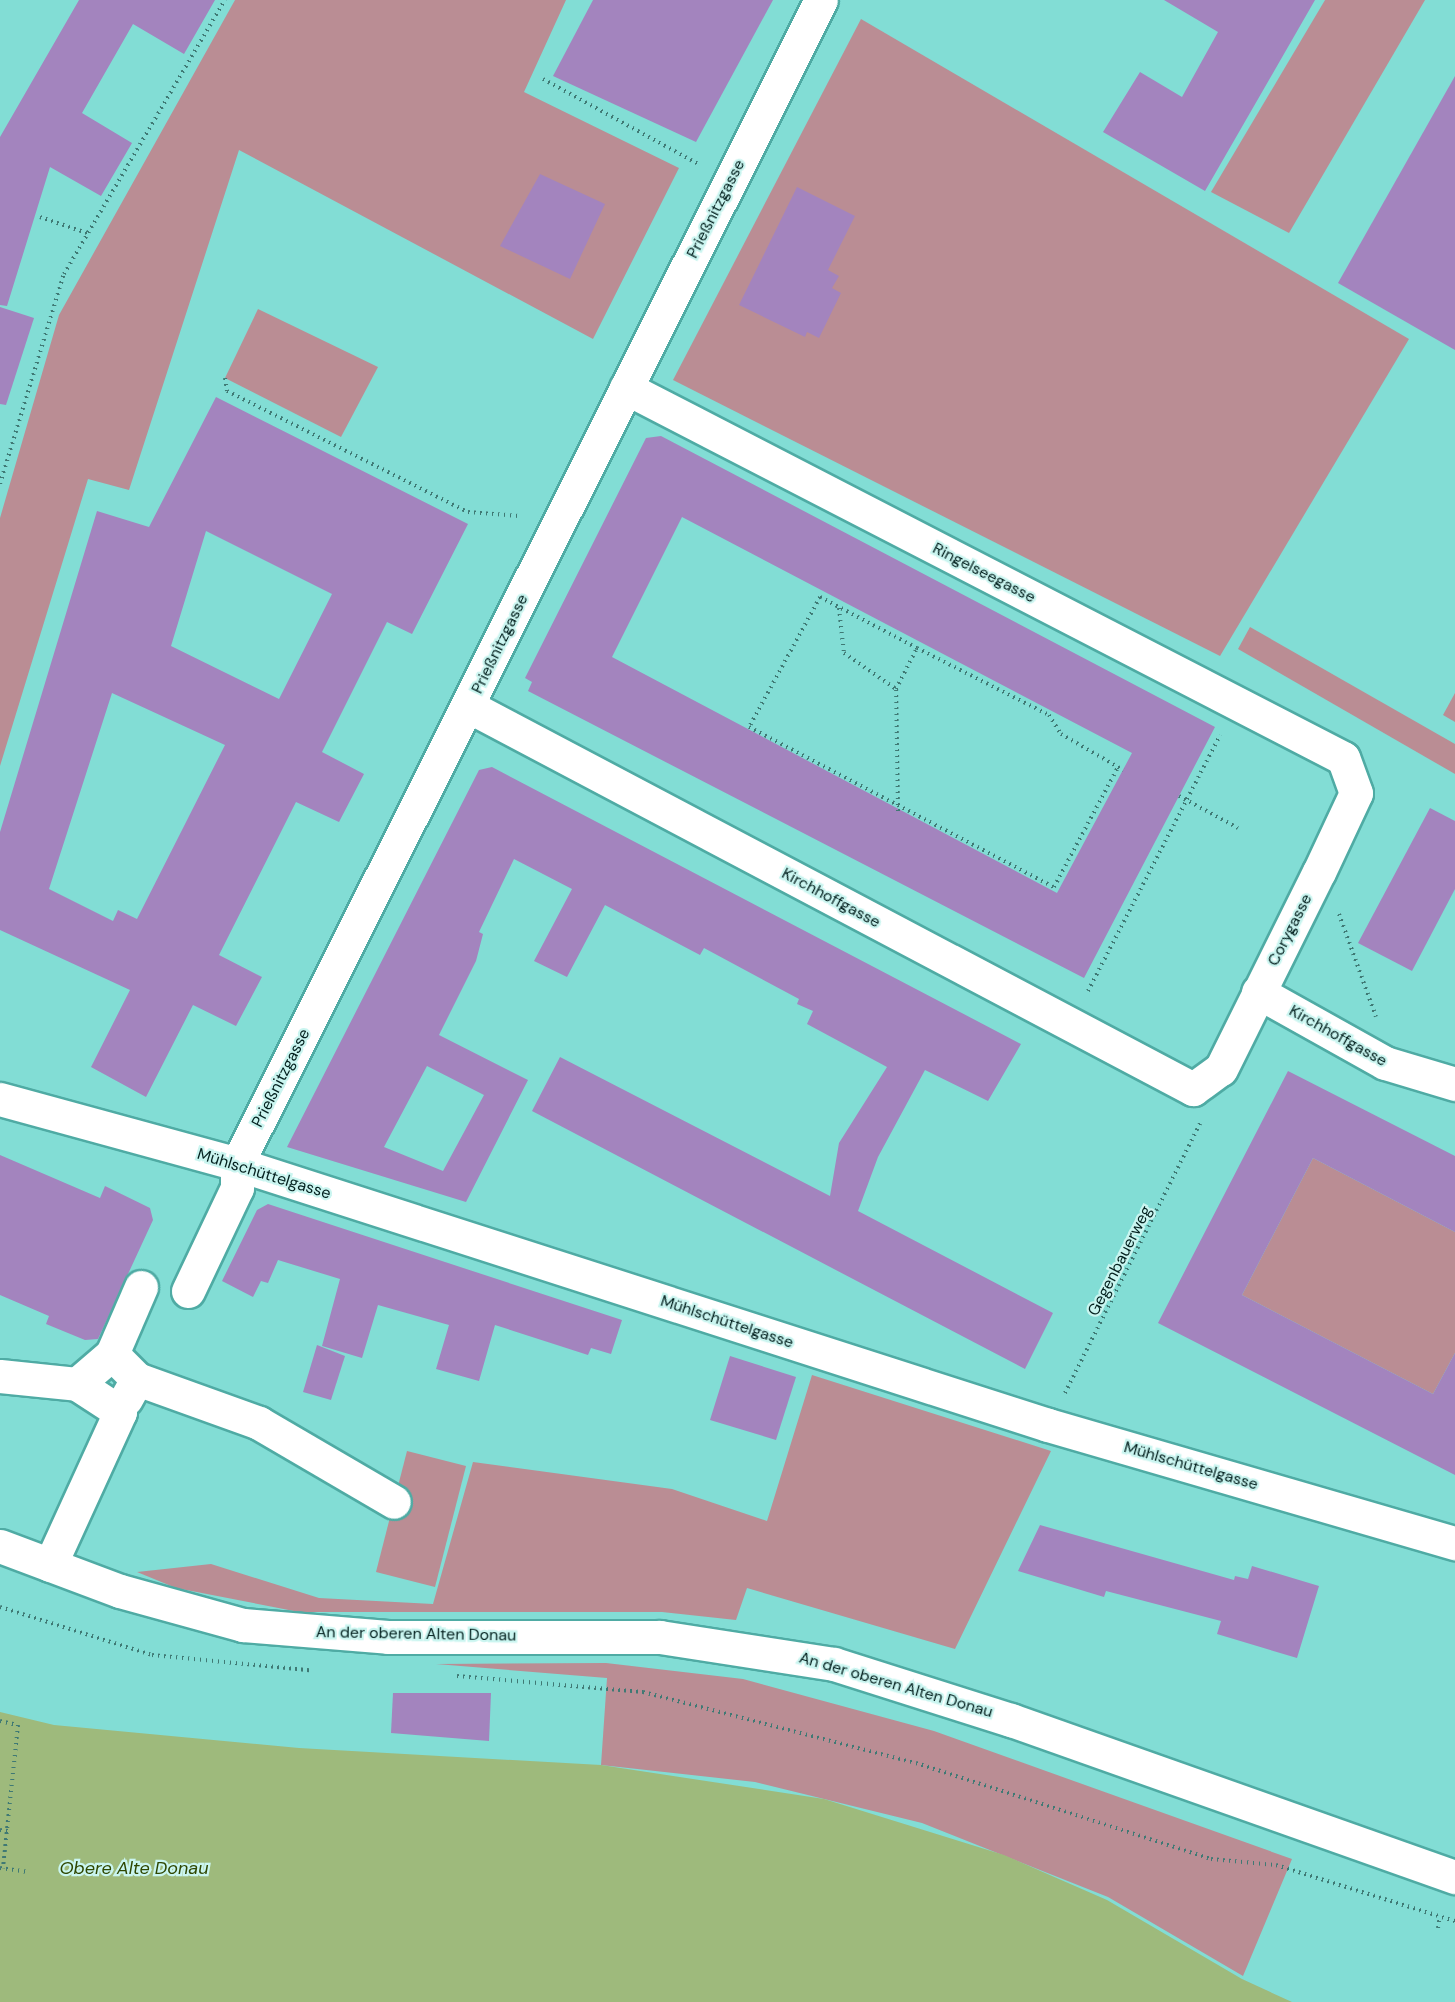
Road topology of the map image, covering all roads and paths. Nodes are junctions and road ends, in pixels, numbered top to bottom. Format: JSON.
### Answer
{"nodes":[{"id":1,"x":225,"y":0,"type":"edge"},
{"id":2,"x":821,"y":0,"type":"edge"},
{"id":3,"x":543,"y":79,"type":"dead end"},
{"id":4,"x":730,"y":182,"type":"junction"},
{"id":5,"x":40,"y":217,"type":"dead end"},
{"id":6,"x":90,"y":234,"type":"junction"},
{"id":7,"x":225,"y":378,"type":"dead end"},
{"id":8,"x":626,"y":388,"type":"junction"},
{"id":9,"x":0,"y":484,"type":"edge"},
{"id":10,"x":519,"y":516,"type":"dead end"},
{"id":11,"x":839,"y":607,"type":"junction"},
{"id":12,"x":917,"y":648,"type":"junction"},
{"id":13,"x":896,"y":689,"type":"junction"},
{"id":14,"x":470,"y":707,"type":"junction"},
{"id":15,"x":1226,"y":724,"type":"dead end"},
{"id":16,"x":1342,"y":758,"type":"joint"},
{"id":17,"x":1179,"y":796,"type":"dead end"},
{"id":18,"x":1187,"y":799,"type":"junction"},
{"id":19,"x":901,"y":806,"type":"junction"},
{"id":20,"x":898,"y":811,"type":"dead end"},
{"id":21,"x":1238,"y":828,"type":"dead end"},
{"id":22,"x":1338,"y":910,"type":"dead end"},
{"id":23,"x":1088,"y":991,"type":"dead end"},
{"id":24,"x":1258,"y":992,"type":"junction"},
{"id":25,"x":1381,"y":1029,"type":"dead end"},
{"id":26,"x":1455,"y":1084,"type":"edge"},
{"id":27,"x":1193,"y":1089,"type":"junction"},
{"id":28,"x":0,"y":1099,"type":"edge"},
{"id":29,"x":237,"y":1164,"type":"junction"},
{"id":30,"x":141,"y":1287,"type":"dead end"},
{"id":31,"x":188,"y":1291,"type":"dead end"},
{"id":32,"x":112,"y":1354,"type":"junction"},
{"id":33,"x":0,"y":1376,"type":"edge"},
{"id":34,"x":136,"y":1379,"type":"junction"},
{"id":35,"x":77,"y":1384,"type":"junction"},
{"id":36,"x":120,"y":1412,"type":"junction"},
{"id":37,"x":1048,"y":1425,"type":"junction"},
{"id":38,"x":394,"y":1502,"type":"dead end"},
{"id":39,"x":1455,"y":1543,"type":"edge"},
{"id":40,"x":0,"y":1546,"type":"edge"},
{"id":41,"x":50,"y":1566,"type":"junction"},
{"id":42,"x":0,"y":1607,"type":"edge"},
{"id":43,"x":321,"y":1670,"type":"dead end"},
{"id":44,"x":449,"y":1676,"type":"dead end"},
{"id":45,"x":0,"y":1721,"type":"edge"},
{"id":46,"x":0,"y":1830,"type":"edge"},
{"id":47,"x":8,"y":1831,"type":"junction"},
{"id":48,"x":2,"y":1868,"type":"edge"},
{"id":49,"x":1452,"y":1871,"type":"edge"},
{"id":50,"x":27,"y":1872,"type":"dead end"},
{"id":51,"x":1440,"y":1916,"type":"junction"},
{"id":52,"x":1455,"y":1921,"type":"edge"},
{"id":53,"x":1438,"y":1928,"type":"dead end"}],
"edges":[{"from":1,"to":6,"type":"path"},
{"from":2,"to":4,"type":"street","name":"Prießnitzgasse"},
{"from":3,"to":4,"type":"path"},
{"from":4,"to":8,"type":"street","name":"Prießnitzgasse"},
{"from":5,"to":6,"type":"path"},
{"from":6,"to":9,"type":"path"},
{"from":7,"to":10,"type":"path"},
{"from":8,"to":14,"type":"street","name":"Prießnitzgasse"},
{"from":8,"to":16,"type":"street","name":"Ringelseegasse"},
{"from":11,"to":12,"type":"path"},
{"from":11,"to":13,"type":"path"},
{"from":11,"to":19,"type":"path"},
{"from":12,"to":13,"type":"path"},
{"from":12,"to":19,"type":"path"},
{"from":13,"to":19,"type":"path"},
{"from":14,"to":27,"type":"street","name":"Kirchhoffgasse"},
{"from":14,"to":29,"type":"street","name":"Prießnitzgasse"},
{"from":15,"to":18,"type":"path"},
{"from":16,"to":24,"type":"street","name":"Corygasse"},
{"from":17,"to":18,"type":"path"},
{"from":18,"to":21,"type":"path"},
{"from":18,"to":23,"type":"path"},
{"from":19,"to":20,"type":"path"},
{"from":22,"to":25,"type":"path"},
{"from":24,"to":26,"type":"street","name":"Kirchhoffgasse"},
{"from":24,"to":27,"type":"street","name":"Corygasse"},
{"from":27,"to":37,"type":"path","name":"Gegenbauerweg"},
{"from":28,"to":29,"type":"street","name":"Mühlschüttelgasse"},
{"from":29,"to":31,"type":"street","name":"Prießnitzgasse"},
{"from":29,"to":37,"type":"street","name":"Mühlschüttelgasse"},
{"from":30,"to":32,"type":"street"},
{"from":32,"to":34,"type":"street"},
{"from":32,"to":35,"type":"street"},
{"from":33,"to":35,"type":"street"},
{"from":34,"to":36,"type":"street"},
{"from":34,"to":38,"type":"street"},
{"from":35,"to":36,"type":"street"},
{"from":36,"to":41,"type":"street"},
{"from":37,"to":39,"type":"street","name":"Mühlschüttelgasse"},
{"from":40,"to":41,"type":"street","name":"An der oberen Alten Donau"},
{"from":41,"to":49,"type":"street","name":"An der oberen Alten Donau"},
{"from":42,"to":43,"type":"path"},
{"from":44,"to":51,"type":"path"},
{"from":45,"to":47,"type":"path"},
{"from":46,"to":47,"type":"path"},
{"from":47,"to":48,"type":"path"},
{"from":48,"to":50,"type":"path"},
{"from":51,"to":52,"type":"path"},
{"from":51,"to":53,"type":"path"}]}
